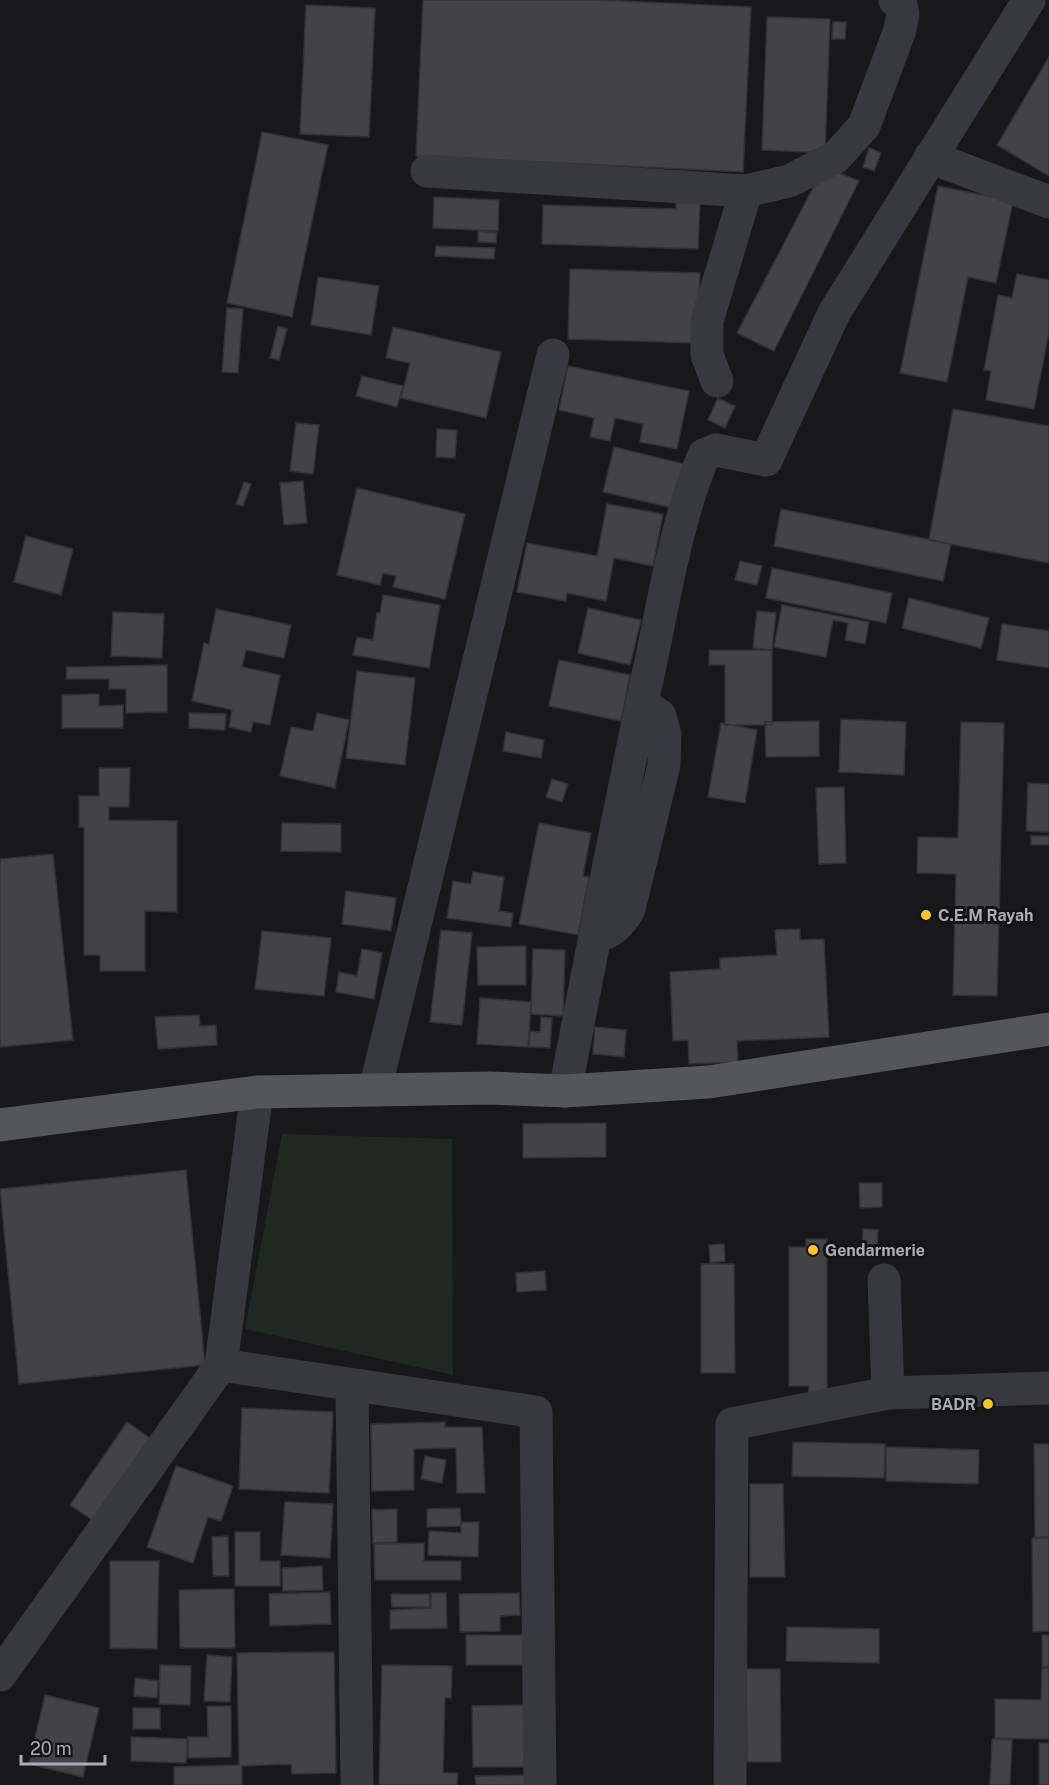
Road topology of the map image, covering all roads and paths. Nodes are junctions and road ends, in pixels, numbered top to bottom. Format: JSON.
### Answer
{"nodes":[{"id":1,"x":895,"y":0,"type":"edge"},
{"id":2,"x":1029,"y":0,"type":"edge"},
{"id":3,"x":930,"y":157,"type":"junction"},
{"id":4,"x":428,"y":171,"type":"dead end"},
{"id":5,"x":746,"y":191,"type":"junction"},
{"id":6,"x":1049,"y":202,"type":"edge"},
{"id":7,"x":553,"y":355,"type":"dead end"},
{"id":8,"x":717,"y":381,"type":"dead end"},
{"id":9,"x":1049,"y":1029,"type":"edge"},
{"id":10,"x":375,"y":1090,"type":"junction"},
{"id":11,"x":565,"y":1091,"type":"junction"},
{"id":12,"x":257,"y":1092,"type":"junction"},
{"id":13,"x":0,"y":1125,"type":"edge"},
{"id":14,"x":884,"y":1280,"type":"dead end"},
{"id":15,"x":221,"y":1365,"type":"junction"},
{"id":16,"x":352,"y":1385,"type":"junction"},
{"id":17,"x":1049,"y":1388,"type":"edge"},
{"id":18,"x":888,"y":1393,"type":"junction"},
{"id":19,"x":0,"y":1675,"type":"edge"},
{"id":20,"x":357,"y":1785,"type":"edge"},
{"id":21,"x":540,"y":1785,"type":"edge"},
{"id":22,"x":730,"y":1785,"type":"edge"}],
"edges":[{"from":1,"to":5,"type":"street"},
{"from":2,"to":3,"type":"street"},
{"from":3,"to":6,"type":"street"},
{"from":3,"to":11,"type":"street"},
{"from":4,"to":5,"type":"street"},
{"from":5,"to":8,"type":"street"},
{"from":7,"to":10,"type":"street"},
{"from":9,"to":11,"type":"main road"},
{"from":10,"to":11,"type":"main road"},
{"from":10,"to":12,"type":"main road"},
{"from":12,"to":13,"type":"main road"},
{"from":12,"to":15,"type":"street"},
{"from":14,"to":18,"type":"street"},
{"from":15,"to":16,"type":"street"},
{"from":15,"to":19,"type":"street"},
{"from":16,"to":20,"type":"street"},
{"from":16,"to":21,"type":"street"},
{"from":17,"to":18,"type":"street"},
{"from":18,"to":22,"type":"street"}]}
